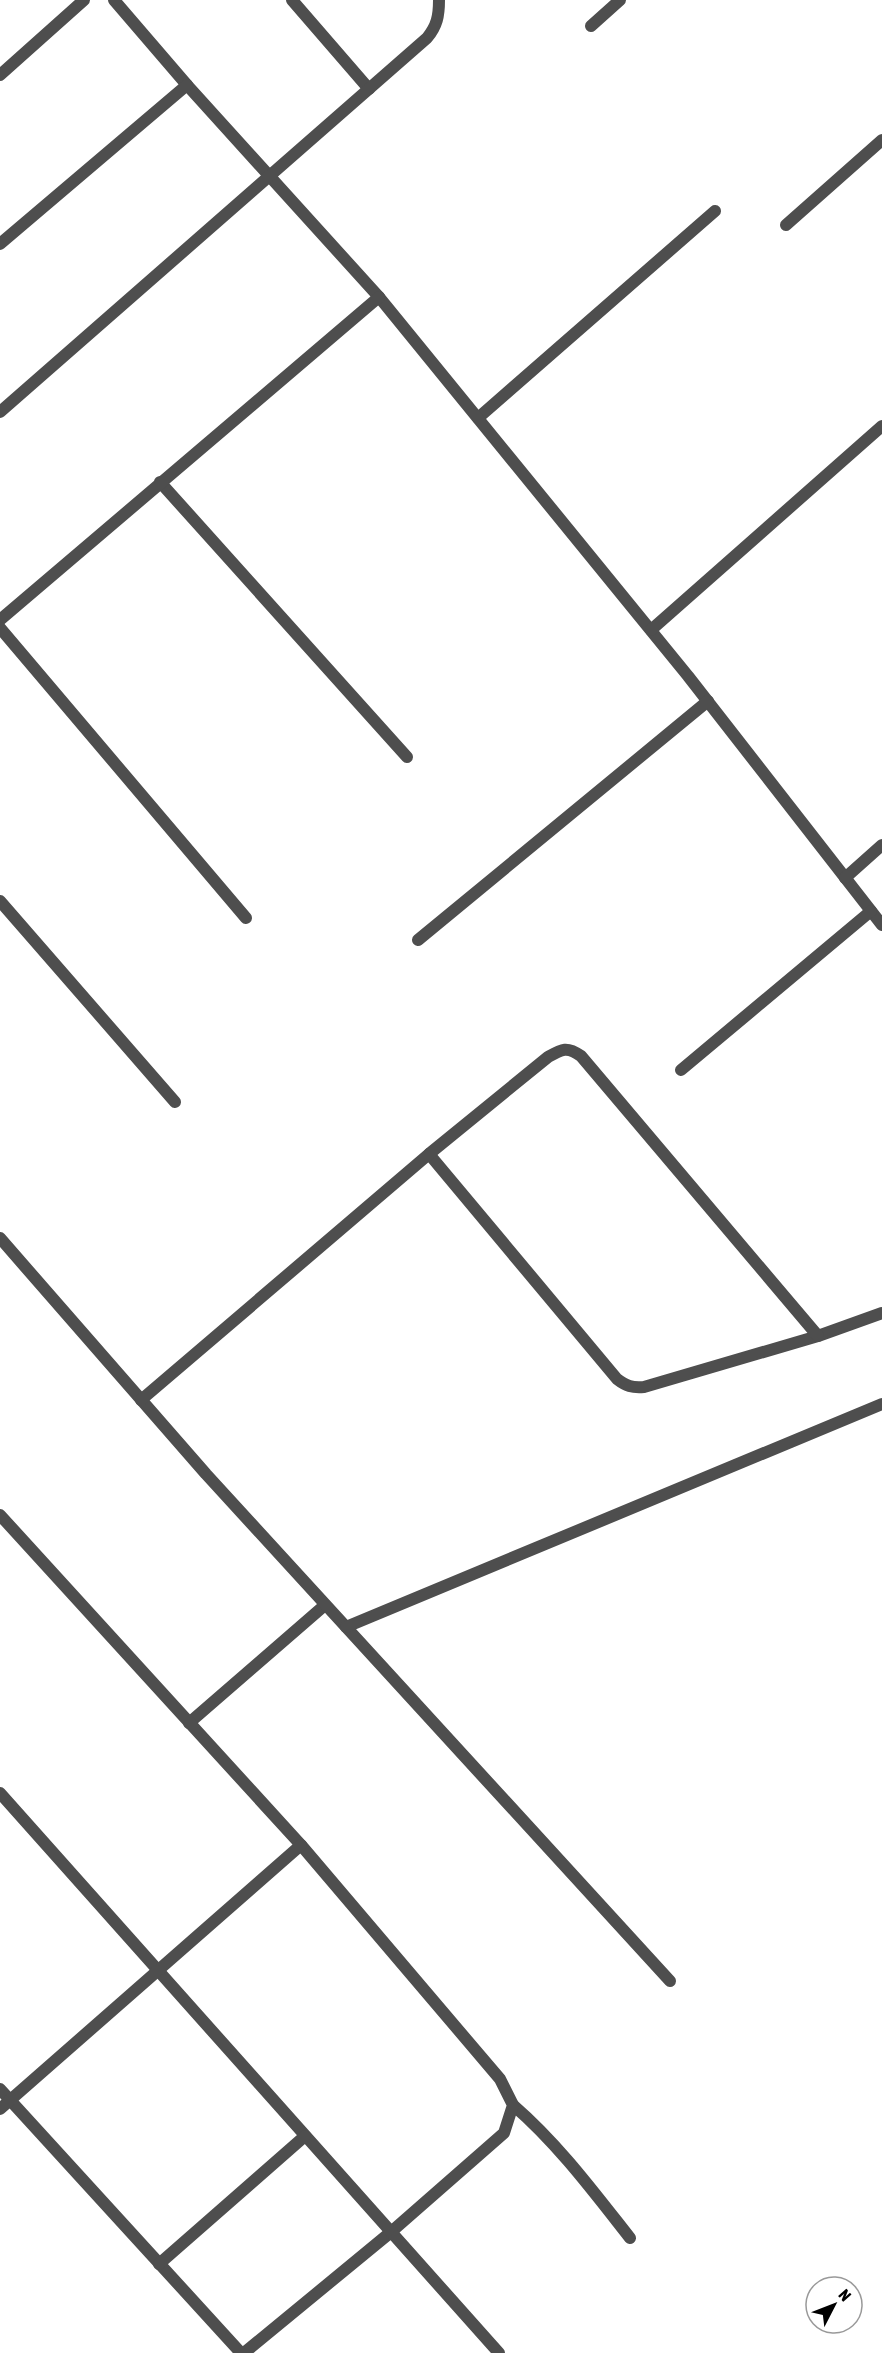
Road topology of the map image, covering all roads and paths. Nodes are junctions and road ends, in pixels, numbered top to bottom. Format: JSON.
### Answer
{"nodes":[{"id":1,"x":84,"y":0,"type":"edge"},
{"id":2,"x":114,"y":0,"type":"edge"},
{"id":3,"x":292,"y":0,"type":"edge"},
{"id":4,"x":439,"y":0,"type":"edge"},
{"id":5,"x":620,"y":0,"type":"edge"},
{"id":6,"x":591,"y":26,"type":"dead end"},
{"id":7,"x":0,"y":75,"type":"edge"},
{"id":8,"x":187,"y":85,"type":"junction"},
{"id":9,"x":369,"y":89,"type":"junction"},
{"id":10,"x":882,"y":140,"type":"edge"},
{"id":11,"x":270,"y":177,"type":"junction"},
{"id":12,"x":716,"y":211,"type":"dead end"},
{"id":13,"x":786,"y":225,"type":"dead end"},
{"id":14,"x":0,"y":244,"type":"edge"},
{"id":15,"x":379,"y":297,"type":"junction"},
{"id":16,"x":0,"y":412,"type":"edge"},
{"id":17,"x":478,"y":418,"type":"junction"},
{"id":18,"x":882,"y":426,"type":"edge"},
{"id":19,"x":160,"y":483,"type":"junction"},
{"id":20,"x":0,"y":620,"type":"edge"},
{"id":21,"x":0,"y":628,"type":"edge"},
{"id":22,"x":651,"y":630,"type":"junction"},
{"id":23,"x":708,"y":701,"type":"junction"},
{"id":24,"x":407,"y":757,"type":"dead end"},
{"id":25,"x":882,"y":845,"type":"edge"},
{"id":26,"x":845,"y":878,"type":"junction"},
{"id":27,"x":0,"y":901,"type":"edge"},
{"id":28,"x":871,"y":910,"type":"junction"},
{"id":29,"x":246,"y":918,"type":"dead end"},
{"id":30,"x":882,"y":925,"type":"edge"},
{"id":31,"x":418,"y":940,"type":"dead end"},
{"id":32,"x":681,"y":1070,"type":"dead end"},
{"id":33,"x":175,"y":1102,"type":"dead end"},
{"id":34,"x":429,"y":1154,"type":"junction"},
{"id":35,"x":0,"y":1238,"type":"edge"},
{"id":36,"x":882,"y":1313,"type":"edge"},
{"id":37,"x":818,"y":1336,"type":"junction"},
{"id":38,"x":141,"y":1400,"type":"junction"},
{"id":39,"x":882,"y":1404,"type":"edge"},
{"id":40,"x":0,"y":1515,"type":"edge"},
{"id":41,"x":325,"y":1605,"type":"junction"},
{"id":42,"x":346,"y":1627,"type":"junction"},
{"id":43,"x":189,"y":1722,"type":"junction"},
{"id":44,"x":0,"y":1793,"type":"edge"},
{"id":45,"x":301,"y":1845,"type":"junction"},
{"id":46,"x":157,"y":1970,"type":"junction"},
{"id":47,"x":669,"y":1982,"type":"dead end"},
{"id":48,"x":0,"y":2089,"type":"edge"},
{"id":49,"x":10,"y":2100,"type":"junction"},
{"id":50,"x":513,"y":2105,"type":"junction"},
{"id":51,"x":0,"y":2109,"type":"edge"},
{"id":52,"x":305,"y":2136,"type":"junction"},
{"id":53,"x":391,"y":2232,"type":"junction"},
{"id":54,"x":630,"y":2238,"type":"dead end"},
{"id":55,"x":159,"y":2264,"type":"junction"},
{"id":56,"x":243,"y":2353,"type":"edge"},
{"id":57,"x":499,"y":2353,"type":"edge"}],
"edges":[{"from":1,"to":7,"type":"street"},
{"from":2,"to":8,"type":"street"},
{"from":3,"to":9,"type":"street"},
{"from":4,"to":9,"type":"street"},
{"from":5,"to":6,"type":"street"},
{"from":8,"to":11,"type":"street"},
{"from":8,"to":14,"type":"street"},
{"from":9,"to":11,"type":"street"},
{"from":10,"to":13,"type":"street"},
{"from":11,"to":15,"type":"street"},
{"from":11,"to":16,"type":"street"},
{"from":12,"to":17,"type":"street"},
{"from":15,"to":17,"type":"street"},
{"from":15,"to":19,"type":"street"},
{"from":17,"to":22,"type":"street"},
{"from":18,"to":22,"type":"street"},
{"from":19,"to":20,"type":"street"},
{"from":19,"to":24,"type":"street"},
{"from":21,"to":29,"type":"street"},
{"from":22,"to":23,"type":"street"},
{"from":23,"to":26,"type":"street"},
{"from":23,"to":31,"type":"street"},
{"from":25,"to":26,"type":"street"},
{"from":26,"to":28,"type":"street"},
{"from":27,"to":33,"type":"street"},
{"from":28,"to":30,"type":"street"},
{"from":28,"to":32,"type":"street"},
{"from":34,"to":37,"type":"street"},
{"from":34,"to":37,"type":"street"},
{"from":34,"to":38,"type":"street"},
{"from":35,"to":38,"type":"street"},
{"from":36,"to":37,"type":"street"},
{"from":38,"to":41,"type":"street"},
{"from":39,"to":42,"type":"street"},
{"from":40,"to":43,"type":"street"},
{"from":41,"to":42,"type":"street"},
{"from":41,"to":43,"type":"street"},
{"from":42,"to":47,"type":"street"},
{"from":43,"to":45,"type":"street"},
{"from":44,"to":46,"type":"street"},
{"from":45,"to":46,"type":"street"},
{"from":45,"to":50,"type":"street"},
{"from":46,"to":49,"type":"street"},
{"from":46,"to":52,"type":"street"},
{"from":48,"to":49,"type":"street"},
{"from":49,"to":51,"type":"street"},
{"from":49,"to":55,"type":"street"},
{"from":50,"to":53,"type":"street"},
{"from":50,"to":54,"type":"street"},
{"from":52,"to":53,"type":"street"},
{"from":52,"to":55,"type":"street"},
{"from":53,"to":56,"type":"street"},
{"from":53,"to":57,"type":"street"},
{"from":55,"to":56,"type":"street"}]}
